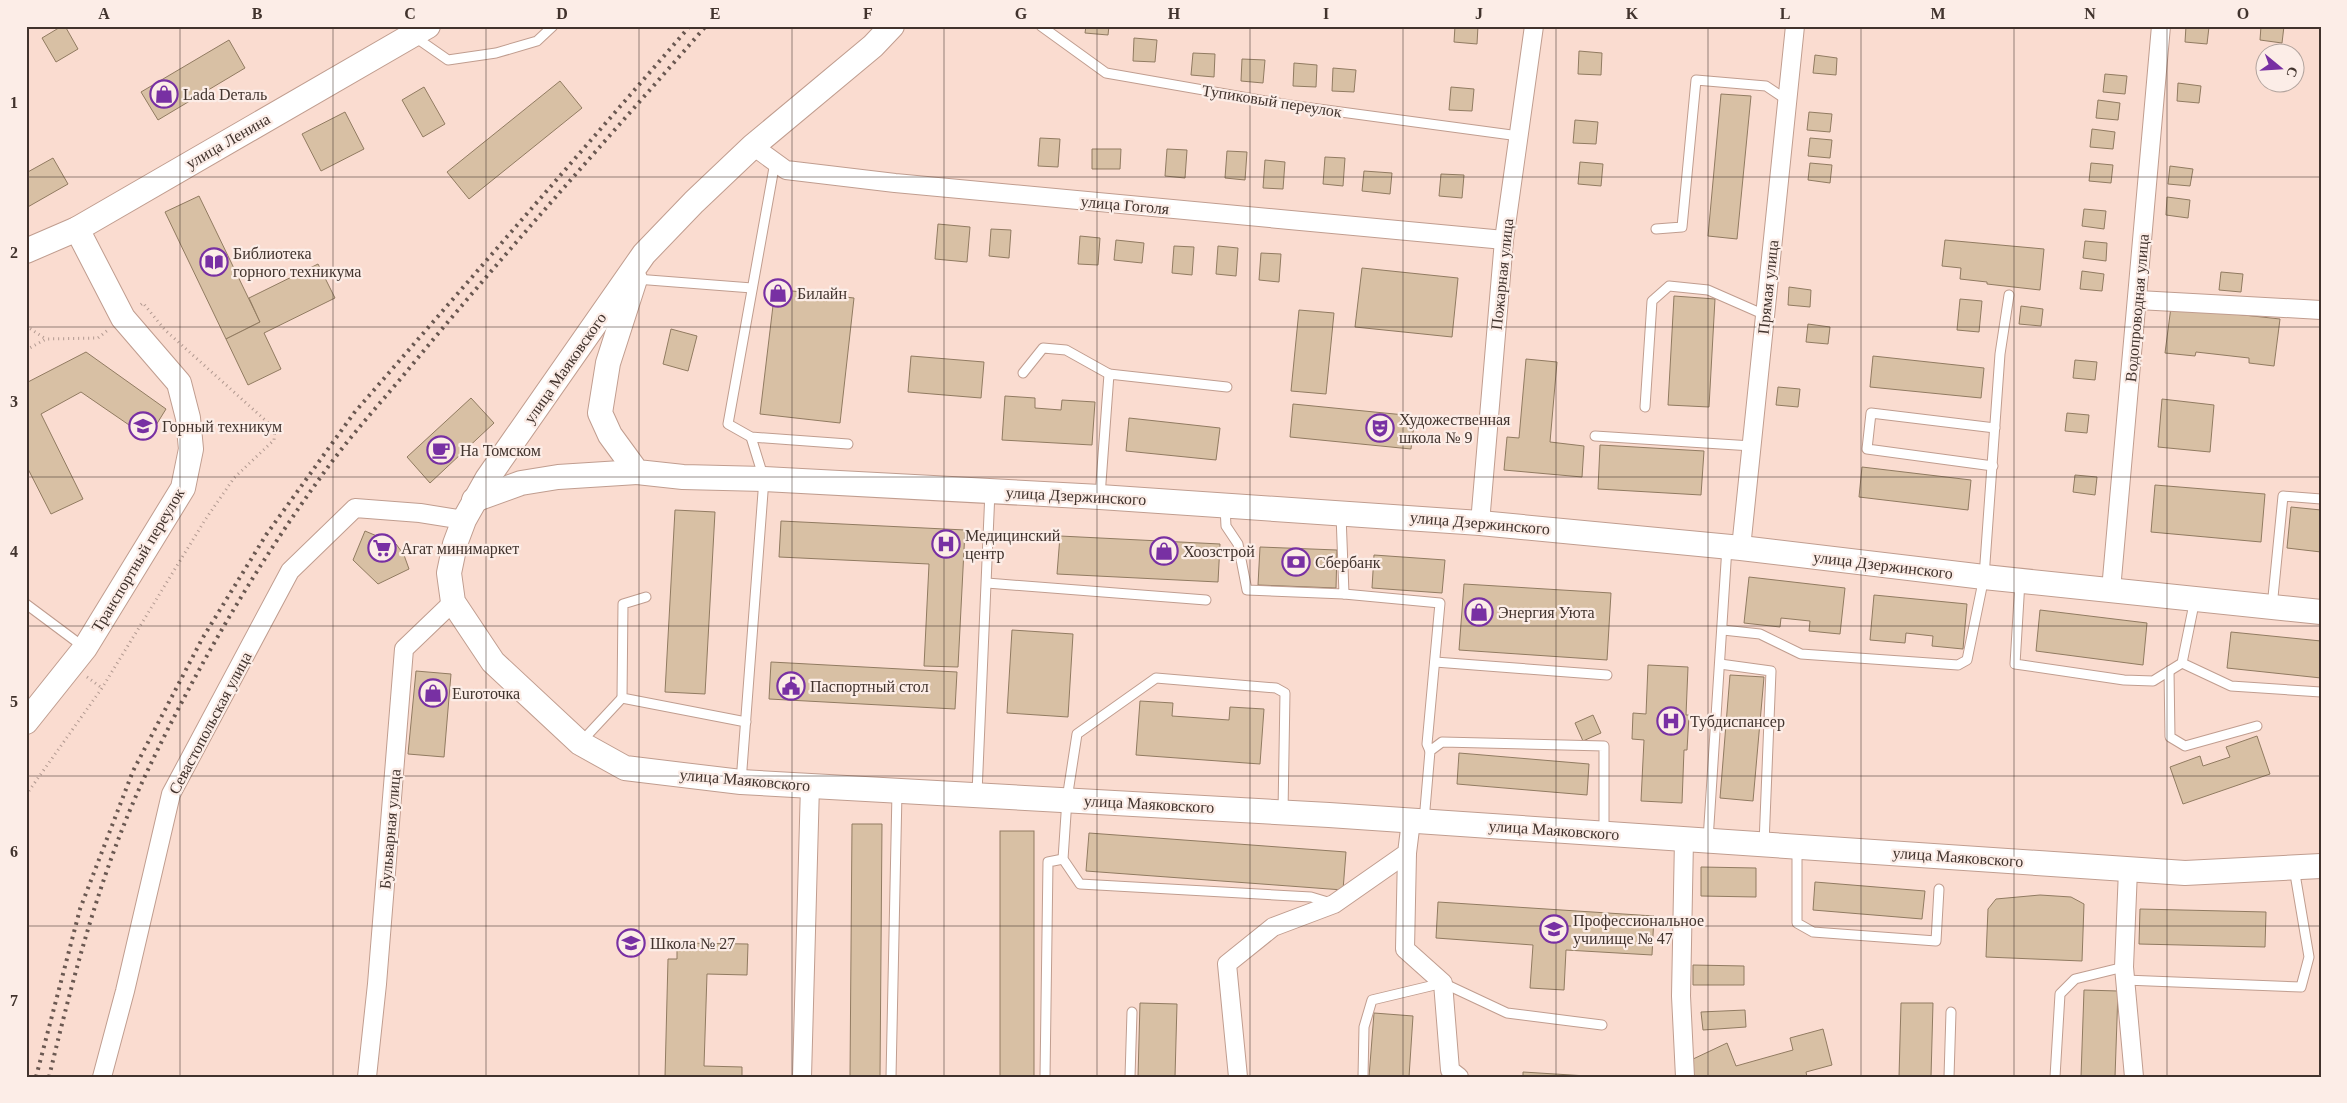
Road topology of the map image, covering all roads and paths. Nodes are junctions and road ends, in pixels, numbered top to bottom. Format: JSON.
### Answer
{"nodes":[{"id":1,"x":554,"y":26,"type":"edge"},
{"id":2,"x":892,"y":26,"type":"edge"},
{"id":3,"x":1041,"y":26,"type":"edge"},
{"id":4,"x":1534,"y":26,"type":"edge"},
{"id":5,"x":1794,"y":26,"type":"edge"},
{"id":6,"x":2161,"y":26,"type":"edge"},
{"id":7,"x":420,"y":31,"type":"edge"},
{"id":8,"x":1787,"y":100,"type":"junction"},
{"id":9,"x":1519,"y":136,"type":"junction"},
{"id":10,"x":754,"y":146,"type":"junction"},
{"id":11,"x":775,"y":162,"type":"junction"},
{"id":12,"x":77,"y":229,"type":"junction"},
{"id":13,"x":1656,"y":229,"type":"dead end"},
{"id":14,"x":1504,"y":240,"type":"junction"},
{"id":15,"x":26,"y":252,"type":"edge"},
{"id":16,"x":644,"y":254,"type":"junction"},
{"id":17,"x":636,"y":279,"type":"junction"},
{"id":18,"x":752,"y":288,"type":"junction"},
{"id":19,"x":2009,"y":295,"type":"dead end"},
{"id":20,"x":2138,"y":300,"type":"junction"},
{"id":21,"x":2321,"y":310,"type":"edge"},
{"id":22,"x":1765,"y":315,"type":"junction"},
{"id":23,"x":26,"y":326,"type":"edge"},
{"id":24,"x":46,"y":339,"type":"dead end"},
{"id":25,"x":1023,"y":373,"type":"dead end"},
{"id":26,"x":1109,"y":374,"type":"junction"},
{"id":27,"x":1227,"y":387,"type":"dead end"},
{"id":28,"x":1645,"y":408,"type":"dead end"},
{"id":29,"x":1995,"y":428,"type":"junction"},
{"id":30,"x":1595,"y":436,"type":"dead end"},
{"id":31,"x":751,"y":437,"type":"junction"},
{"id":32,"x":848,"y":444,"type":"dead end"},
{"id":33,"x":1752,"y":446,"type":"junction"},
{"id":34,"x":1993,"y":466,"type":"junction"},
{"id":35,"x":637,"y":472,"type":"junction"},
{"id":36,"x":764,"y":479,"type":"junction"},
{"id":37,"x":990,"y":491,"type":"junction"},
{"id":38,"x":1100,"y":497,"type":"junction"},
{"id":39,"x":2321,"y":499,"type":"edge"},
{"id":40,"x":1224,"y":505,"type":"junction"},
{"id":41,"x":469,"y":510,"type":"junction"},
{"id":42,"x":1341,"y":512,"type":"junction"},
{"id":43,"x":1480,"y":523,"type":"junction"},
{"id":44,"x":1734,"y":547,"type":"junction"},
{"id":45,"x":1984,"y":577,"type":"junction"},
{"id":46,"x":2020,"y":580,"type":"junction"},
{"id":47,"x":986,"y":583,"type":"junction"},
{"id":48,"x":2111,"y":590,"type":"junction"},
{"id":49,"x":1344,"y":594,"type":"junction"},
{"id":50,"x":646,"y":597,"type":"dead end"},
{"id":51,"x":2195,"y":599,"type":"junction"},
{"id":52,"x":1206,"y":600,"type":"dead end"},
{"id":53,"x":453,"y":602,"type":"junction"},
{"id":54,"x":26,"y":604,"type":"edge"},
{"id":55,"x":2272,"y":607,"type":"junction"},
{"id":56,"x":2321,"y":612,"type":"edge"},
{"id":57,"x":1723,"y":630,"type":"junction"},
{"id":58,"x":85,"y":648,"type":"junction"},
{"id":59,"x":1435,"y":662,"type":"junction"},
{"id":60,"x":2182,"y":663,"type":"junction"},
{"id":61,"x":1720,"y":664,"type":"junction"},
{"id":62,"x":2169,"y":671,"type":"junction"},
{"id":63,"x":1607,"y":674,"type":"dead end"},
{"id":64,"x":2321,"y":692,"type":"edge"},
{"id":65,"x":622,"y":698,"type":"junction"},
{"id":66,"x":26,"y":722,"type":"edge"},
{"id":67,"x":746,"y":722,"type":"junction"},
{"id":68,"x":2257,"y":726,"type":"dead end"},
{"id":69,"x":580,"y":743,"type":"junction"},
{"id":70,"x":1430,"y":751,"type":"junction"},
{"id":71,"x":741,"y":782,"type":"junction"},
{"id":72,"x":810,"y":785,"type":"junction"},
{"id":73,"x":897,"y":790,"type":"junction"},
{"id":74,"x":977,"y":794,"type":"junction"},
{"id":75,"x":1067,"y":799,"type":"junction"},
{"id":76,"x":1283,"y":812,"type":"junction"},
{"id":77,"x":1418,"y":822,"type":"junction"},
{"id":78,"x":1604,"y":833,"type":"junction"},
{"id":79,"x":1684,"y":839,"type":"junction"},
{"id":80,"x":1708,"y":840,"type":"junction"},
{"id":81,"x":1764,"y":844,"type":"junction"},
{"id":82,"x":1797,"y":846,"type":"junction"},
{"id":83,"x":1407,"y":853,"type":"junction"},
{"id":84,"x":1063,"y":858,"type":"junction"},
{"id":85,"x":2321,"y":866,"type":"edge"},
{"id":86,"x":2293,"y":867,"type":"junction"},
{"id":87,"x":2128,"y":870,"type":"junction"},
{"id":88,"x":1938,"y":889,"type":"dead end"},
{"id":89,"x":1334,"y":904,"type":"junction"},
{"id":90,"x":2124,"y":974,"type":"junction"},
{"id":91,"x":1443,"y":983,"type":"junction"},
{"id":92,"x":1132,"y":1012,"type":"dead end"},
{"id":93,"x":1951,"y":1012,"type":"dead end"},
{"id":94,"x":1602,"y":1025,"type":"dead end"},
{"id":95,"x":102,"y":1077,"type":"edge"},
{"id":96,"x":367,"y":1077,"type":"edge"},
{"id":97,"x":802,"y":1077,"type":"edge"},
{"id":98,"x":891,"y":1077,"type":"edge"},
{"id":99,"x":1044,"y":1077,"type":"edge"},
{"id":100,"x":1130,"y":1077,"type":"edge"},
{"id":101,"x":1238,"y":1077,"type":"edge"},
{"id":102,"x":1363,"y":1077,"type":"edge"},
{"id":103,"x":1459,"y":1077,"type":"edge"},
{"id":104,"x":1685,"y":1077,"type":"edge"},
{"id":105,"x":1949,"y":1077,"type":"edge"},
{"id":106,"x":2055,"y":1077,"type":"edge"},
{"id":107,"x":2134,"y":1077,"type":"edge"}],
"edges":[{"from":1,"to":7,"type":"lane"},
{"from":2,"to":10,"type":"main road","name":"улица Маяковского"},
{"from":3,"to":9,"type":"lane","name":"Тупиковый переулок"},
{"from":4,"to":9,"type":"street","name":"Пожарная улица"},
{"from":5,"to":8,"type":"street","name":"Прямая улица"},
{"from":6,"to":20,"type":"street","name":"Водопроводная улица"},
{"from":7,"to":12,"type":"main road","name":"улица Ленина"},
{"from":8,"to":13,"type":"lane"},
{"from":8,"to":22,"type":"street","name":"Прямая улица"},
{"from":9,"to":14,"type":"street","name":"Пожарная улица"},
{"from":10,"to":11,"type":"street","name":"улица Гоголя"},
{"from":10,"to":16,"type":"main road","name":"улица Маяковского"},
{"from":11,"to":14,"type":"street","name":"улица Гоголя"},
{"from":11,"to":18,"type":"lane"},
{"from":12,"to":15,"type":"main road","name":"улица Ленина"},
{"from":12,"to":58,"type":"main road","name":"Транспортный переулок"},
{"from":14,"to":43,"type":"street","name":"Пожарная улица"},
{"from":16,"to":17,"type":"main road"},
{"from":16,"to":41,"type":"main road","name":"улица Маяковского"},
{"from":17,"to":18,"type":"lane"},
{"from":17,"to":35,"type":"main road"},
{"from":18,"to":31,"type":"lane"},
{"from":19,"to":29,"type":"lane"},
{"from":20,"to":21,"type":"street"},
{"from":20,"to":48,"type":"street","name":"Водопроводная улица"},
{"from":22,"to":28,"type":"lane"},
{"from":22,"to":33,"type":"street","name":"Прямая улица"},
{"from":23,"to":24,"type":"path"},
{"from":25,"to":26,"type":"lane"},
{"from":26,"to":27,"type":"lane"},
{"from":26,"to":38,"type":"lane"},
{"from":29,"to":34,"type":"lane"},
{"from":29,"to":34,"type":"lane"},
{"from":30,"to":33,"type":"lane"},
{"from":31,"to":32,"type":"lane"},
{"from":31,"to":36,"type":"lane"},
{"from":33,"to":44,"type":"street","name":"Прямая улица"},
{"from":34,"to":45,"type":"lane"},
{"from":35,"to":36,"type":"main road","name":"улица Дзержинского"},
{"from":35,"to":41,"type":"main road","name":"улица Дзержинского"},
{"from":36,"to":37,"type":"main road","name":"улица Дзержинского"},
{"from":36,"to":67,"type":"lane"},
{"from":37,"to":38,"type":"main road","name":"улица Дзержинского"},
{"from":37,"to":47,"type":"lane"},
{"from":38,"to":40,"type":"main road","name":"улица Дзержинского"},
{"from":39,"to":55,"type":"lane"},
{"from":40,"to":42,"type":"main road","name":"улица Дзержинского"},
{"from":40,"to":49,"type":"lane"},
{"from":41,"to":53,"type":"main road","name":"улица Маяковского"},
{"from":41,"to":95,"type":"street","name":"Севастопольская улица"},
{"from":42,"to":43,"type":"main road","name":"улица Дзержинского"},
{"from":42,"to":49,"type":"lane"},
{"from":43,"to":44,"type":"main road","name":"улица Дзержинского"},
{"from":44,"to":45,"type":"main road","name":"улица Дзержинского"},
{"from":44,"to":57,"type":"lane"},
{"from":45,"to":46,"type":"main road","name":"улица Дзержинского"},
{"from":45,"to":57,"type":"lane"},
{"from":46,"to":48,"type":"main road","name":"улица Дзержинского"},
{"from":46,"to":62,"type":"lane"},
{"from":47,"to":52,"type":"lane"},
{"from":47,"to":74,"type":"lane"},
{"from":48,"to":51,"type":"main road","name":"улица Дзержинского"},
{"from":49,"to":59,"type":"lane"},
{"from":50,"to":65,"type":"lane"},
{"from":51,"to":55,"type":"main road","name":"улица Дзержинского"},
{"from":51,"to":60,"type":"lane"},
{"from":53,"to":69,"type":"main road","name":"улица Маяковского"},
{"from":53,"to":96,"type":"street","name":"Бульварная улица"},
{"from":54,"to":58,"type":"lane"},
{"from":55,"to":56,"type":"main road","name":"улица Дзержинского"},
{"from":57,"to":61,"type":"lane"},
{"from":58,"to":66,"type":"main road","name":"Транспортный переулок"},
{"from":59,"to":63,"type":"lane"},
{"from":59,"to":70,"type":"lane"},
{"from":60,"to":62,"type":"lane"},
{"from":60,"to":64,"type":"lane"},
{"from":61,"to":80,"type":"lane"},
{"from":61,"to":81,"type":"lane"},
{"from":62,"to":68,"type":"lane"},
{"from":65,"to":67,"type":"lane"},
{"from":65,"to":69,"type":"lane"},
{"from":67,"to":71,"type":"lane"},
{"from":69,"to":71,"type":"main road","name":"улица Маяковского"},
{"from":70,"to":77,"type":"lane"},
{"from":70,"to":78,"type":"lane"},
{"from":71,"to":72,"type":"main road","name":"улица Маяковского"},
{"from":72,"to":73,"type":"main road","name":"улица Маяковского"},
{"from":72,"to":97,"type":"street"},
{"from":73,"to":74,"type":"main road","name":"улица Маяковского"},
{"from":73,"to":98,"type":"lane"},
{"from":74,"to":75,"type":"main road","name":"улица Маяковского"},
{"from":75,"to":76,"type":"main road","name":"улица Маяковского"},
{"from":75,"to":76,"type":"lane"},
{"from":75,"to":84,"type":"lane"},
{"from":76,"to":77,"type":"main road","name":"улица Маяковского"},
{"from":77,"to":78,"type":"main road","name":"улица Маяковского"},
{"from":77,"to":83,"type":"street"},
{"from":78,"to":79,"type":"main road","name":"улица Маяковского"},
{"from":79,"to":80,"type":"main road","name":"улица Маяковского"},
{"from":79,"to":104,"type":"street"},
{"from":80,"to":81,"type":"main road","name":"улица Маяковского"},
{"from":81,"to":82,"type":"main road","name":"улица Маяковского"},
{"from":82,"to":87,"type":"main road","name":"улица Маяковского"},
{"from":82,"to":88,"type":"lane"},
{"from":83,"to":89,"type":"street"},
{"from":83,"to":91,"type":"street"},
{"from":84,"to":89,"type":"lane"},
{"from":84,"to":99,"type":"lane"},
{"from":85,"to":86,"type":"main road","name":"улица Маяковского"},
{"from":86,"to":87,"type":"main road","name":"улица Маяковского"},
{"from":86,"to":90,"type":"lane"},
{"from":87,"to":90,"type":"street"},
{"from":89,"to":101,"type":"street"},
{"from":90,"to":106,"type":"lane"},
{"from":90,"to":107,"type":"street"},
{"from":91,"to":94,"type":"lane"},
{"from":91,"to":102,"type":"lane"},
{"from":91,"to":103,"type":"street"},
{"from":92,"to":100,"type":"lane"},
{"from":93,"to":105,"type":"lane"}]}
